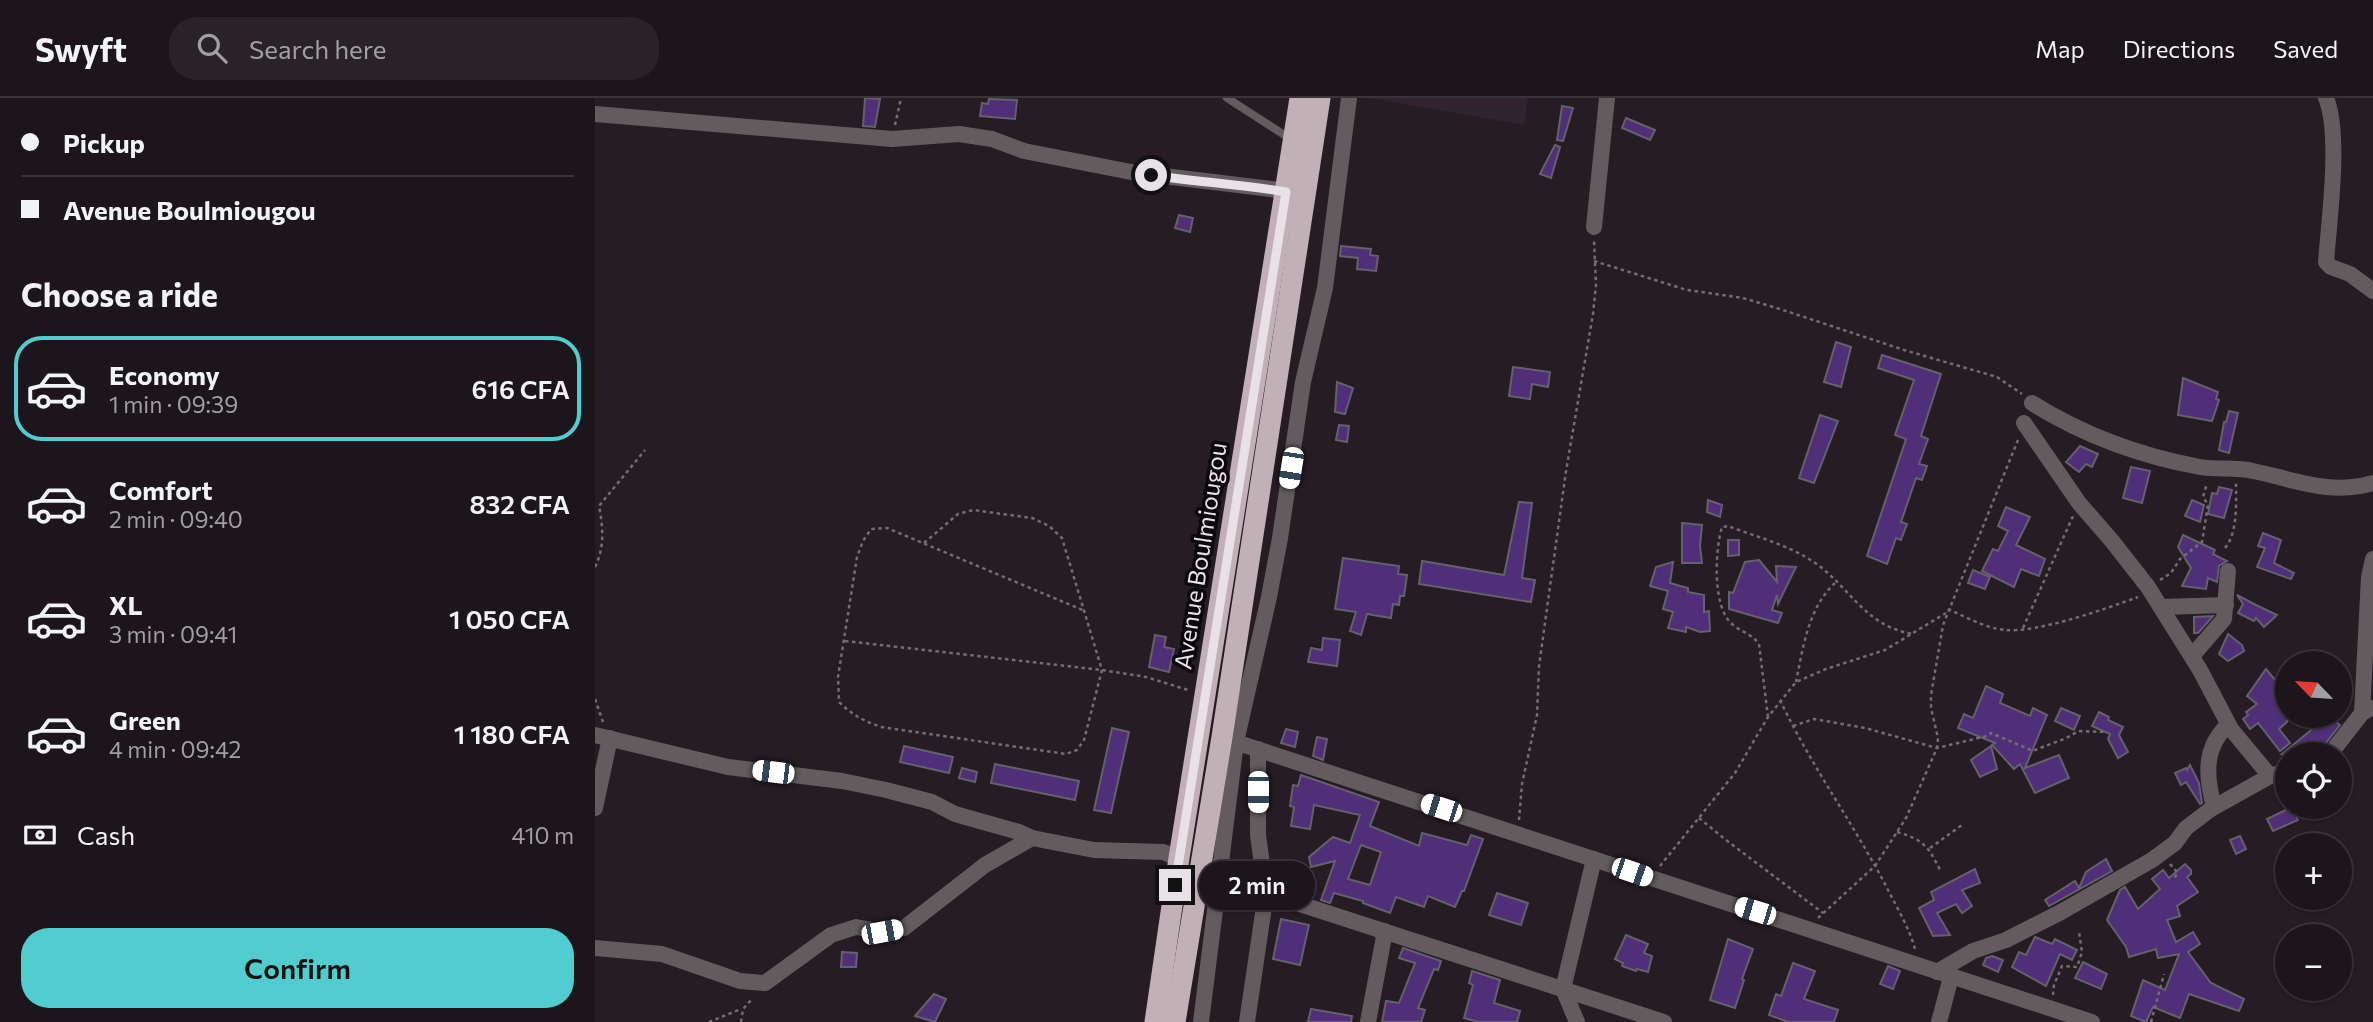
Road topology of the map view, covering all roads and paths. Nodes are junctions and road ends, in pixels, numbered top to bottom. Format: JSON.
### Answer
{"nodes":[{"id":1,"x":599,"y":98,"type":"edge"},
{"id":2,"x":901,"y":98,"type":"edge"},
{"id":3,"x":1227,"y":98,"type":"edge"},
{"id":4,"x":1300,"y":98,"type":"edge"},
{"id":5,"x":1320,"y":98,"type":"edge"},
{"id":6,"x":1349,"y":98,"type":"edge"},
{"id":7,"x":1607,"y":98,"type":"edge"},
{"id":8,"x":2326,"y":98,"type":"edge"},
{"id":9,"x":595,"y":106,"type":"edge"},
{"id":10,"x":595,"y":114,"type":"edge"},
{"id":11,"x":892,"y":138,"type":"junction"},
{"id":12,"x":1293,"y":141,"type":"junction"},
{"id":13,"x":1295,"y":192,"type":"junction"},
{"id":14,"x":1594,"y":227,"type":"joint"},
{"id":15,"x":1594,"y":261,"type":"junction"},
{"id":16,"x":2373,"y":291,"type":"edge"},
{"id":17,"x":2032,"y":403,"type":"joint"},
{"id":18,"x":2024,"y":423,"type":"joint"},
{"id":19,"x":645,"y":450,"type":"dead end"},
{"id":20,"x":2211,"y":468,"type":"junction"},
{"id":21,"x":2236,"y":470,"type":"junction"},
{"id":22,"x":2373,"y":483,"type":"edge"},
{"id":23,"x":2079,"y":503,"type":"junction"},
{"id":24,"x":923,"y":543,"type":"junction"},
{"id":25,"x":2225,"y":548,"type":"dead end"},
{"id":26,"x":2373,"y":559,"type":"edge"},
{"id":27,"x":595,"y":566,"type":"edge"},
{"id":28,"x":2228,"y":571,"type":"dead end"},
{"id":29,"x":1836,"y":583,"type":"junction"},
{"id":30,"x":2149,"y":589,"type":"junction"},
{"id":31,"x":2226,"y":604,"type":"junction"},
{"id":32,"x":2161,"y":607,"type":"junction"},
{"id":33,"x":1085,"y":611,"type":"junction"},
{"id":34,"x":1947,"y":611,"type":"junction"},
{"id":35,"x":2022,"y":629,"type":"junction"},
{"id":36,"x":1913,"y":634,"type":"junction"},
{"id":37,"x":845,"y":641,"type":"junction"},
{"id":38,"x":2192,"y":656,"type":"junction"},
{"id":39,"x":1102,"y":670,"type":"junction"},
{"id":40,"x":1796,"y":682,"type":"junction"},
{"id":41,"x":1206,"y":695,"type":"junction"},
{"id":42,"x":595,"y":699,"type":"edge"},
{"id":43,"x":1780,"y":700,"type":"junction"},
{"id":44,"x":2367,"y":710,"type":"edge"},
{"id":45,"x":1768,"y":717,"type":"junction"},
{"id":46,"x":2228,"y":725,"type":"junction"},
{"id":47,"x":1793,"y":726,"type":"junction"},
{"id":48,"x":2105,"y":733,"type":"dead end"},
{"id":49,"x":606,"y":738,"type":"edge"},
{"id":50,"x":1229,"y":740,"type":"junction"},
{"id":51,"x":2340,"y":742,"type":"edge"},
{"id":52,"x":1937,"y":748,"type":"junction"},
{"id":53,"x":1258,"y":749,"type":"junction"},
{"id":54,"x":2275,"y":775,"type":"edge"},
{"id":55,"x":2270,"y":776,"type":"junction"},
{"id":56,"x":2214,"y":807,"type":"junction"},
{"id":57,"x":595,"y":808,"type":"edge"},
{"id":58,"x":1699,"y":818,"type":"junction"},
{"id":59,"x":1962,"y":825,"type":"dead end"},
{"id":60,"x":1897,"y":832,"type":"junction"},
{"id":61,"x":1519,"y":834,"type":"junction"},
{"id":62,"x":1032,"y":838,"type":"junction"},
{"id":63,"x":1930,"y":848,"type":"junction"},
{"id":64,"x":2162,"y":853,"type":"junction"},
{"id":65,"x":1179,"y":858,"type":"junction"},
{"id":66,"x":1594,"y":859,"type":"junction"},
{"id":67,"x":1875,"y":866,"type":"junction"},
{"id":68,"x":1940,"y":870,"type":"dead end"},
{"id":69,"x":1650,"y":878,"type":"junction"},
{"id":70,"x":2173,"y":879,"type":"dead end"},
{"id":71,"x":1266,"y":893,"type":"junction"},
{"id":72,"x":1823,"y":912,"type":"junction"},
{"id":73,"x":1807,"y":927,"type":"junction"},
{"id":74,"x":1385,"y":931,"type":"junction"},
{"id":75,"x":2079,"y":932,"type":"dead end"},
{"id":76,"x":595,"y":948,"type":"edge"},
{"id":77,"x":1919,"y":965,"type":"junction"},
{"id":78,"x":2164,"y":974,"type":"dead end"},
{"id":79,"x":1944,"y":975,"type":"junction"},
{"id":80,"x":765,"y":983,"type":"junction"},
{"id":81,"x":1563,"y":989,"type":"junction"},
{"id":82,"x":743,"y":1009,"type":"junction"},
{"id":83,"x":2052,"y":1009,"type":"junction"},
{"id":84,"x":709,"y":1022,"type":"edge"},
{"id":85,"x":741,"y":1022,"type":"edge"},
{"id":86,"x":1155,"y":1022,"type":"edge"},
{"id":87,"x":1175,"y":1022,"type":"edge"},
{"id":88,"x":1201,"y":1022,"type":"edge"},
{"id":89,"x":1247,"y":1022,"type":"edge"},
{"id":90,"x":1368,"y":1022,"type":"edge"},
{"id":91,"x":1577,"y":1022,"type":"edge"},
{"id":92,"x":1664,"y":1022,"type":"edge"},
{"id":93,"x":1939,"y":1022,"type":"edge"},
{"id":94,"x":2092,"y":1022,"type":"edge"},
{"id":95,"x":2151,"y":1022,"type":"edge"}],
"edges":[{"from":1,"to":9,"type":"street"},
{"from":2,"to":11,"type":"path"},
{"from":3,"to":12,"type":"lane"},
{"from":4,"to":12,"type":"highway","name":"Avenue Boulmiougou"},
{"from":5,"to":13,"type":"highway","name":"Avenue Boulmiougou"},
{"from":6,"to":50,"type":"street"},
{"from":7,"to":14,"type":"street"},
{"from":8,"to":16,"type":"street"},
{"from":10,"to":11,"type":"street"},
{"from":11,"to":13,"type":"street"},
{"from":12,"to":13,"type":"highway","name":"Avenue Boulmiougou"},
{"from":13,"to":41,"type":"highway","name":"Avenue Boulmiougou"},
{"from":13,"to":50,"type":"highway","name":"Avenue Boulmiougou"},
{"from":14,"to":15,"type":"path"},
{"from":15,"to":17,"type":"path"},
{"from":15,"to":61,"type":"path"},
{"from":17,"to":20,"type":"street"},
{"from":18,"to":23,"type":"street"},
{"from":18,"to":34,"type":"path"},
{"from":19,"to":27,"type":"path"},
{"from":20,"to":21,"type":"street"},
{"from":20,"to":30,"type":"path"},
{"from":21,"to":22,"type":"street"},
{"from":21,"to":25,"type":"path"},
{"from":23,"to":30,"type":"street"},
{"from":23,"to":35,"type":"path"},
{"from":24,"to":33,"type":"path"},
{"from":24,"to":33,"type":"path"},
{"from":24,"to":37,"type":"path"},
{"from":26,"to":44,"type":"street"},
{"from":28,"to":31,"type":"street"},
{"from":29,"to":36,"type":"path"},
{"from":29,"to":40,"type":"path"},
{"from":29,"to":45,"type":"path"},
{"from":30,"to":32,"type":"street"},
{"from":30,"to":35,"type":"path"},
{"from":31,"to":32,"type":"street"},
{"from":31,"to":38,"type":"street"},
{"from":32,"to":38,"type":"street"},
{"from":33,"to":39,"type":"path"},
{"from":34,"to":35,"type":"path"},
{"from":34,"to":36,"type":"path"},
{"from":34,"to":52,"type":"path"},
{"from":36,"to":40,"type":"path"},
{"from":37,"to":39,"type":"path"},
{"from":37,"to":39,"type":"path"},
{"from":38,"to":46,"type":"street"},
{"from":39,"to":41,"type":"path"},
{"from":40,"to":43,"type":"path"},
{"from":41,"to":65,"type":"highway","name":"Avenue Boulmiougou"},
{"from":42,"to":49,"type":"path"},
{"from":43,"to":45,"type":"path"},
{"from":43,"to":47,"type":"path"},
{"from":44,"to":51,"type":"street"},
{"from":45,"to":58,"type":"path"},
{"from":46,"to":55,"type":"street"},
{"from":46,"to":56,"type":"street"},
{"from":47,"to":52,"type":"path"},
{"from":47,"to":67,"type":"path"},
{"from":48,"to":52,"type":"path"},
{"from":49,"to":57,"type":"street"},
{"from":49,"to":62,"type":"street"},
{"from":50,"to":53,"type":"street"},
{"from":50,"to":87,"type":"highway","name":"Avenue Boulmiougou"},
{"from":50,"to":88,"type":"street"},
{"from":52,"to":60,"type":"path"},
{"from":53,"to":61,"type":"street"},
{"from":53,"to":71,"type":"street"},
{"from":54,"to":55,"type":"street"},
{"from":55,"to":56,"type":"street"},
{"from":56,"to":64,"type":"street"},
{"from":58,"to":69,"type":"path"},
{"from":58,"to":72,"type":"path"},
{"from":59,"to":63,"type":"path"},
{"from":60,"to":63,"type":"path"},
{"from":60,"to":67,"type":"path"},
{"from":61,"to":66,"type":"street"},
{"from":62,"to":65,"type":"street"},
{"from":62,"to":80,"type":"street"},
{"from":63,"to":68,"type":"path"},
{"from":64,"to":70,"type":"path"},
{"from":64,"to":79,"type":"street"},
{"from":65,"to":86,"type":"highway","name":"Avenue Boulmiougou"},
{"from":66,"to":69,"type":"street"},
{"from":66,"to":81,"type":"street"},
{"from":67,"to":72,"type":"path"},
{"from":67,"to":77,"type":"path"},
{"from":69,"to":73,"type":"street"},
{"from":71,"to":74,"type":"street"},
{"from":71,"to":89,"type":"street"},
{"from":72,"to":73,"type":"path"},
{"from":73,"to":77,"type":"street"},
{"from":74,"to":81,"type":"street"},
{"from":74,"to":90,"type":"street"},
{"from":75,"to":83,"type":"path"},
{"from":76,"to":80,"type":"street"},
{"from":77,"to":79,"type":"street"},
{"from":78,"to":95,"type":"path"},
{"from":79,"to":83,"type":"street"},
{"from":79,"to":93,"type":"street"},
{"from":80,"to":82,"type":"path"},
{"from":81,"to":91,"type":"street"},
{"from":81,"to":92,"type":"street"},
{"from":82,"to":84,"type":"path"},
{"from":82,"to":85,"type":"path"},
{"from":83,"to":94,"type":"street"}]}
